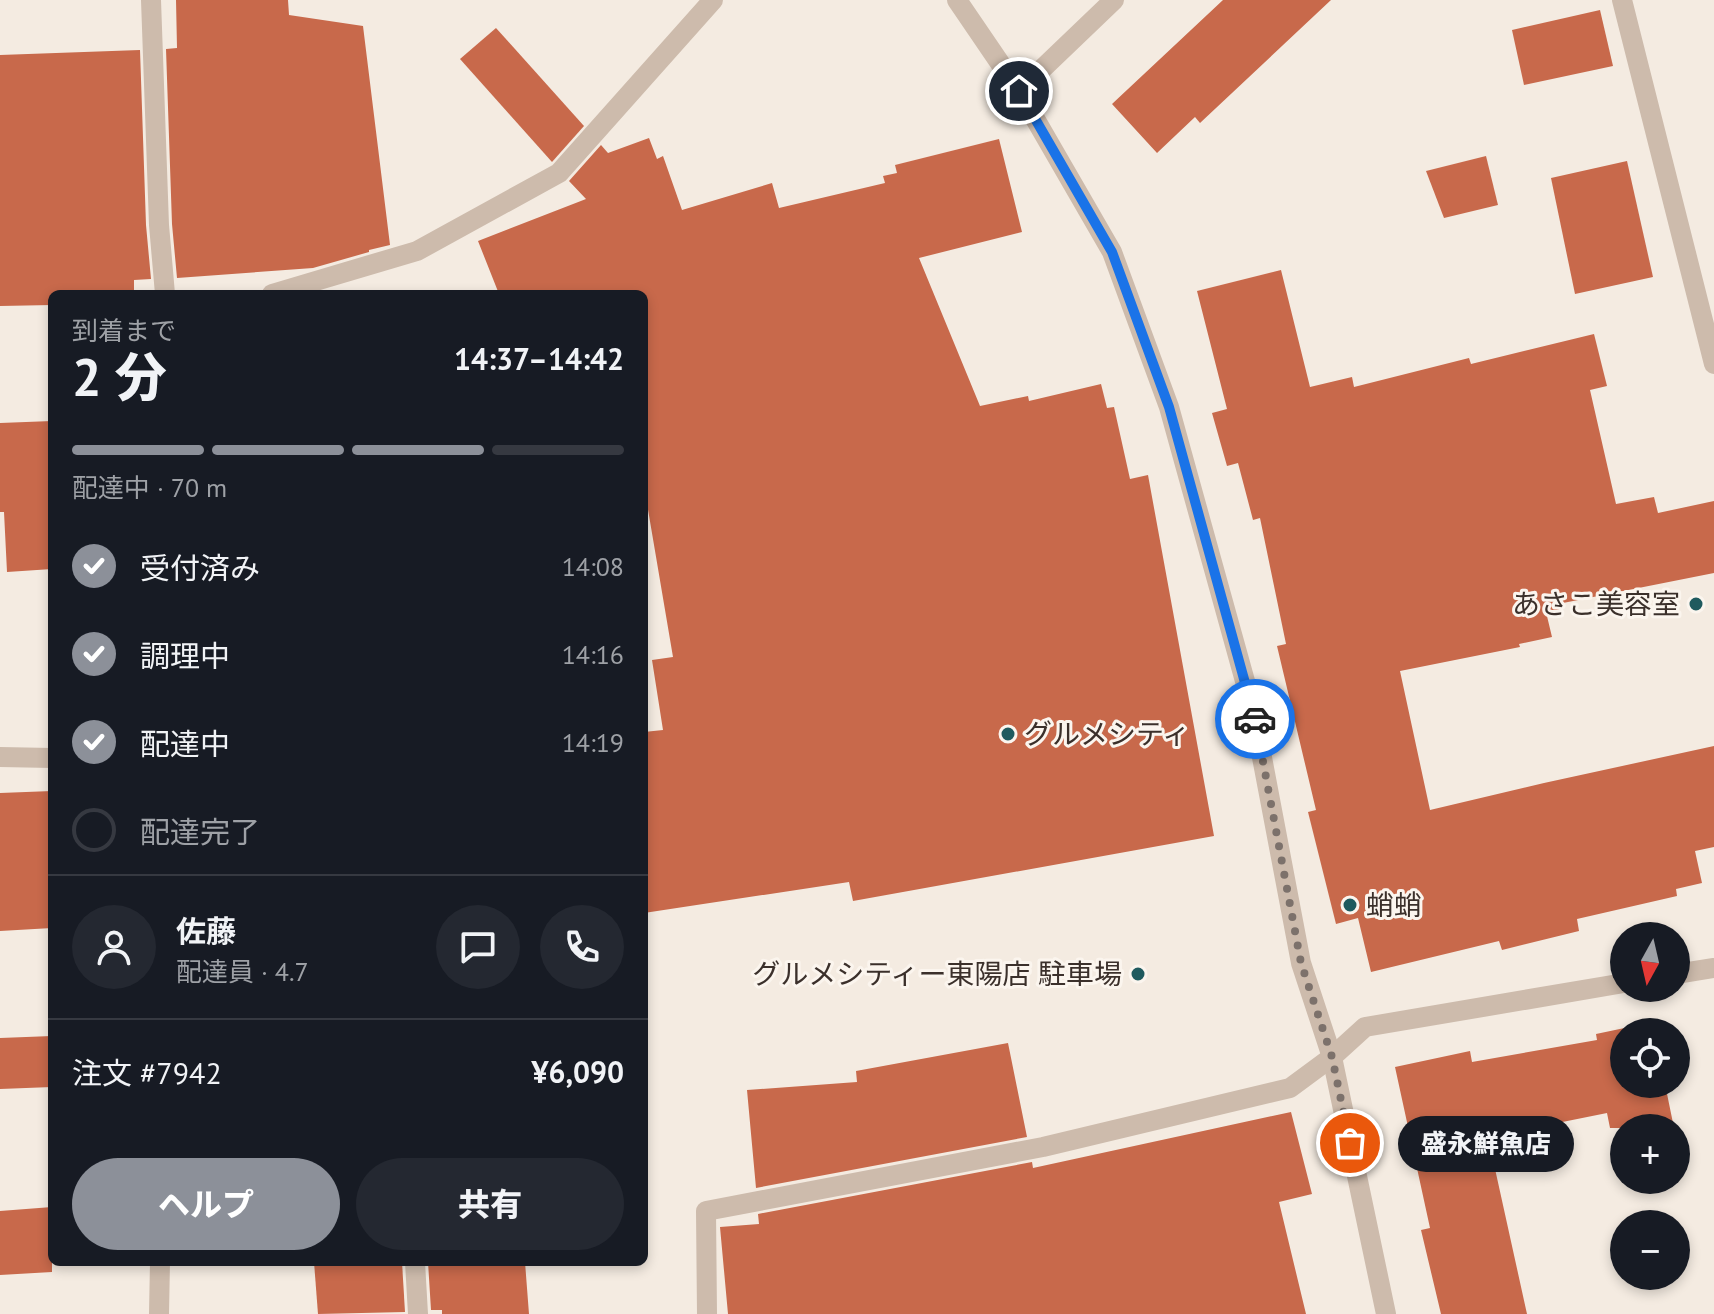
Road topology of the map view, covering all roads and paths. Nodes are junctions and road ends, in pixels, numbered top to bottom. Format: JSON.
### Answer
{"nodes":[{"id":1,"x":151,"y":0,"type":"edge"},
{"id":2,"x":713,"y":0,"type":"edge"},
{"id":3,"x":957,"y":0,"type":"edge"},
{"id":4,"x":1114,"y":0,"type":"edge"},
{"id":5,"x":1622,"y":0,"type":"edge"},
{"id":6,"x":1019,"y":91,"type":"junction"},
{"id":7,"x":165,"y":290,"type":"edge"},
{"id":8,"x":285,"y":290,"type":"edge"},
{"id":9,"x":1714,"y":364,"type":"edge"},
{"id":10,"x":0,"y":757,"type":"edge"},
{"id":11,"x":48,"y":758,"type":"edge"},
{"id":12,"x":1714,"y":968,"type":"edge"},
{"id":13,"x":1690,"y":972,"type":"edge"},
{"id":14,"x":1610,"y":985,"type":"edge"},
{"id":15,"x":1332,"y":1057,"type":"junction"},
{"id":16,"x":160,"y":1266,"type":"edge"},
{"id":17,"x":415,"y":1266,"type":"edge"},
{"id":18,"x":159,"y":1314,"type":"edge"},
{"id":19,"x":418,"y":1314,"type":"edge"},
{"id":20,"x":707,"y":1314,"type":"edge"},
{"id":21,"x":1386,"y":1314,"type":"edge"}],
"edges":[{"from":1,"to":7,"type":"street"},
{"from":2,"to":8,"type":"street"},
{"from":3,"to":6,"type":"street"},
{"from":4,"to":6,"type":"street"},
{"from":5,"to":9,"type":"street"},
{"from":6,"to":15,"type":"street"},
{"from":10,"to":11,"type":"street"},
{"from":12,"to":13,"type":"street"},
{"from":14,"to":15,"type":"street"},
{"from":15,"to":20,"type":"street"},
{"from":15,"to":21,"type":"street"},
{"from":16,"to":18,"type":"street"},
{"from":17,"to":19,"type":"street"}]}
